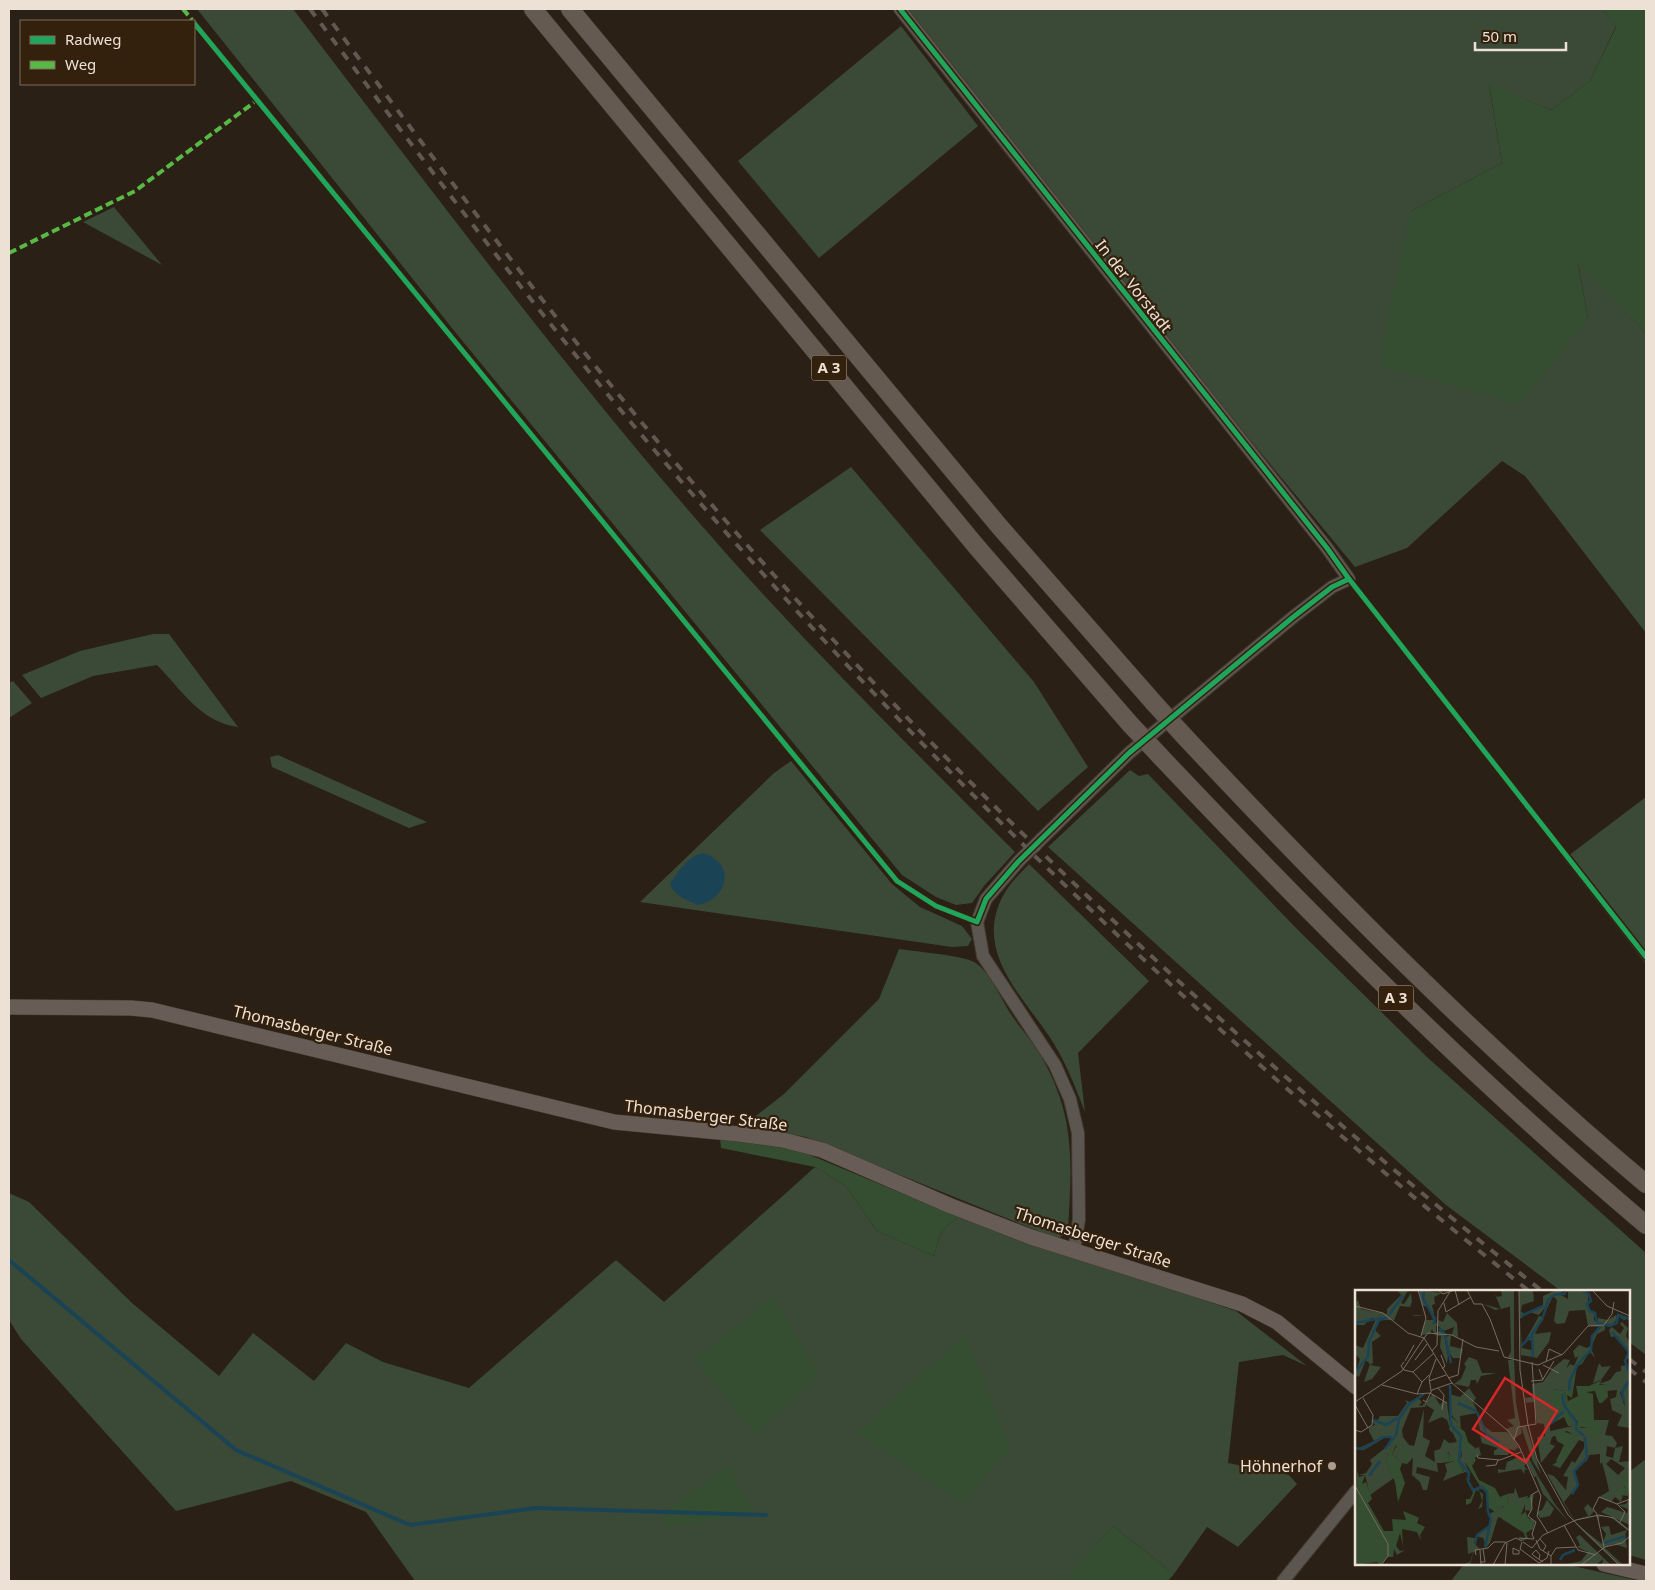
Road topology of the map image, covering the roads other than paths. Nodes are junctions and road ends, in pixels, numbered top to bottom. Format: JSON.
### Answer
{"nodes":[{"id":1,"x":533,"y":9,"type":"edge"},
{"id":2,"x":570,"y":9,"type":"edge"},
{"id":3,"x":900,"y":9,"type":"edge"},
{"id":4,"x":9,"y":1008,"type":"edge"},
{"id":5,"x":1646,"y":1184,"type":"edge"},
{"id":6,"x":1646,"y":1225,"type":"edge"},
{"id":7,"x":1074,"y":1251,"type":"junction"},
{"id":8,"x":1355,"y":1386,"type":"edge"},
{"id":9,"x":1355,"y":1492,"type":"edge"},
{"id":10,"x":1608,"y":1565,"type":"edge"},
{"id":11,"x":1646,"y":1574,"type":"edge"},
{"id":12,"x":1283,"y":1581,"type":"edge"}],
"edges":[{"from":1,"to":6,"type":"highway","number":"A 3","bridge":true},
{"from":2,"to":5,"type":"highway","number":"A 3","bridge":true},
{"from":3,"to":7,"type":"street","name":"In der Vorstadt"},
{"from":4,"to":7,"type":"main road","name":"Thomasberger Straße"},
{"from":7,"to":8,"type":"main road","name":"Thomasberger Straße"},
{"from":9,"to":12,"type":"street"},
{"from":10,"to":11,"type":"main road"}]}
